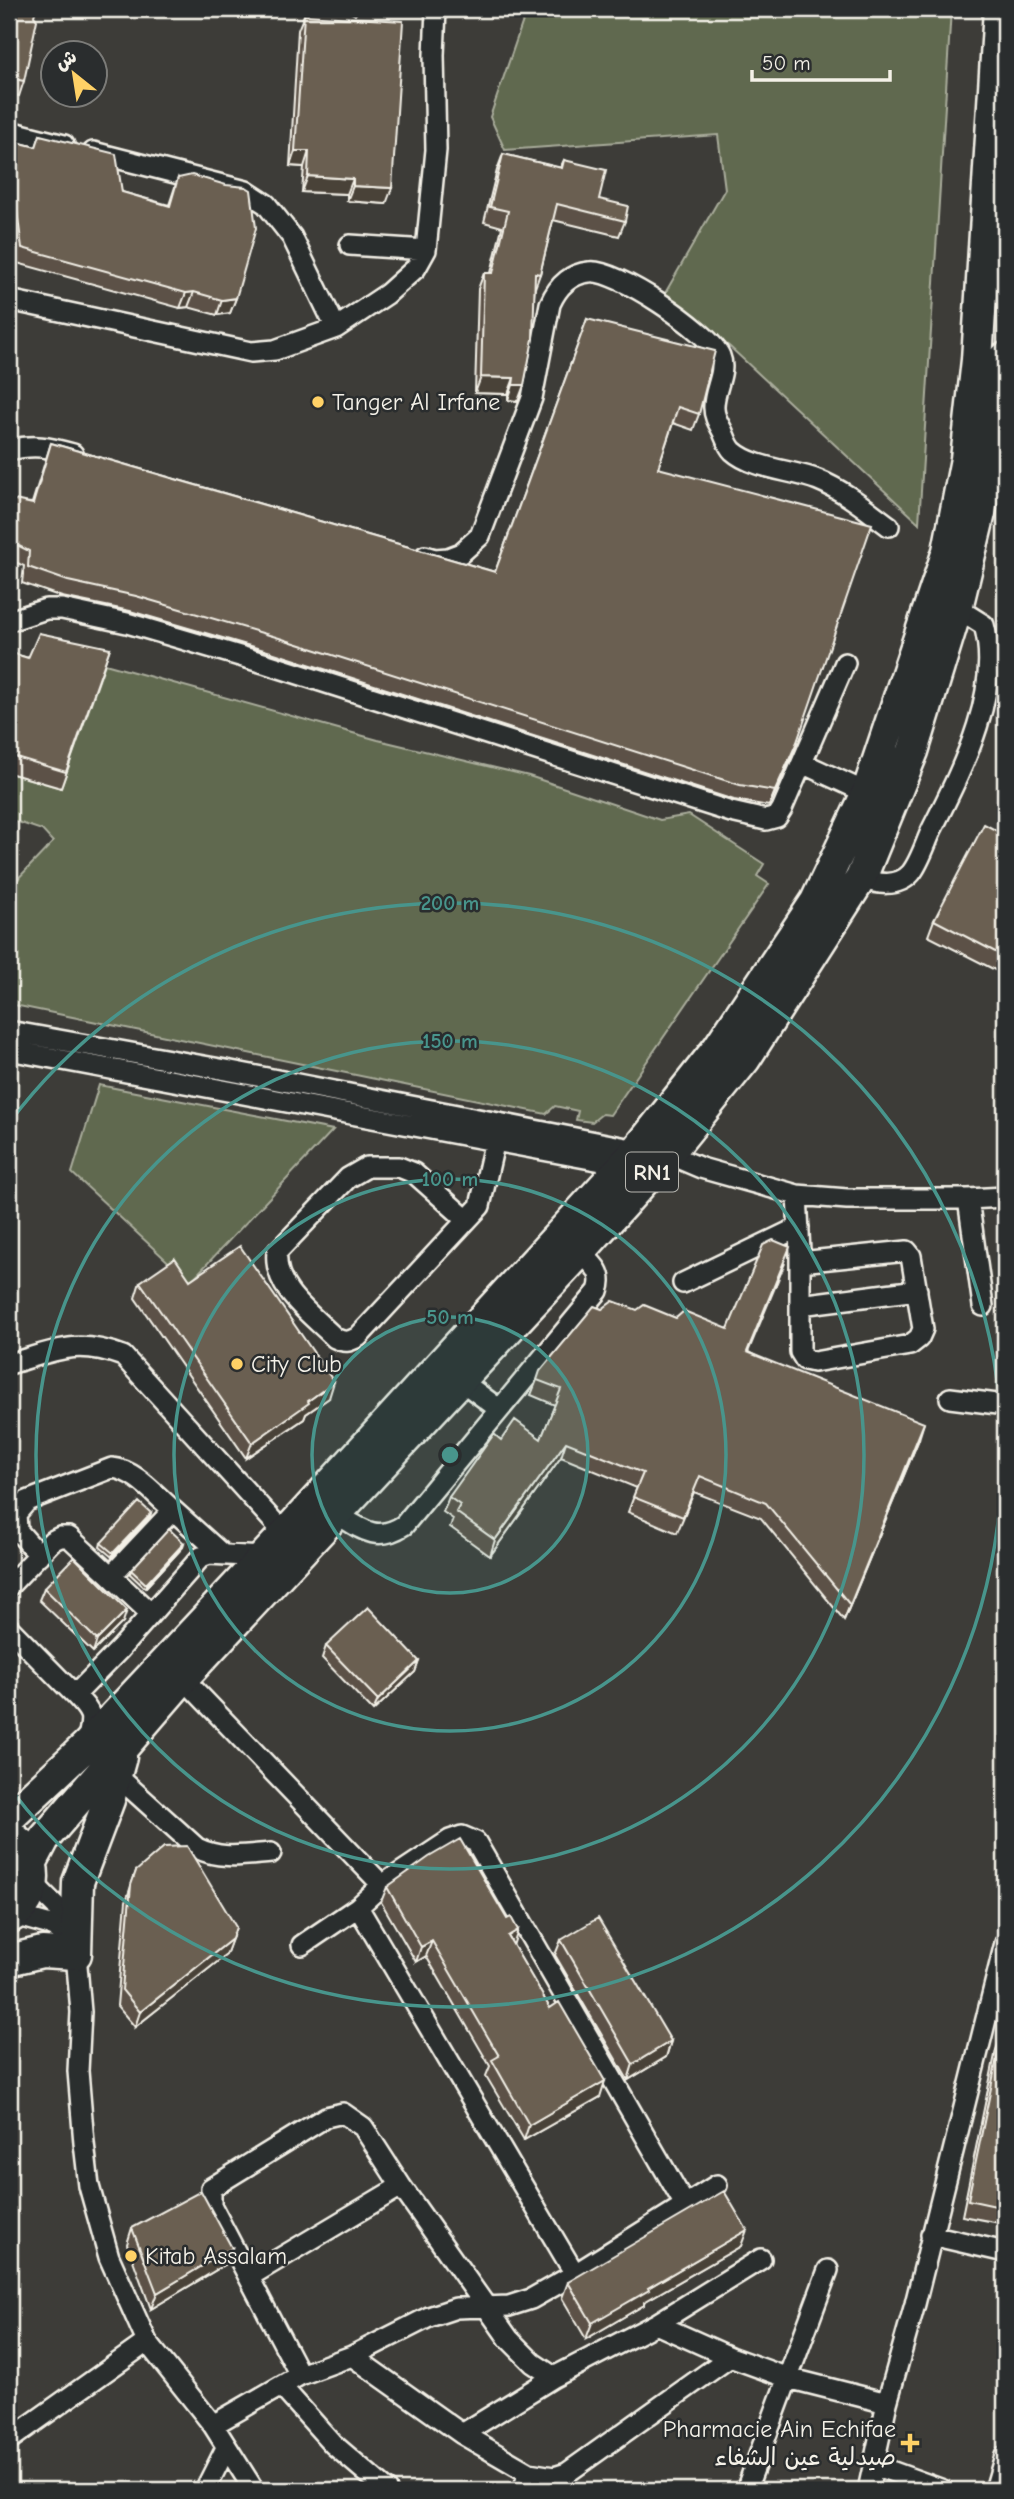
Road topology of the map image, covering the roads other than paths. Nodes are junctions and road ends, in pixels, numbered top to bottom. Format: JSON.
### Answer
{"nodes":[{"id":1,"x":436,"y":9,"type":"edge"},
{"id":2,"x":999,"y":9,"type":"edge"},
{"id":3,"x":9,"y":131,"type":"edge"},
{"id":4,"x":350,"y":245,"type":"dead end"},
{"id":5,"x":426,"y":250,"type":"junction"},
{"id":6,"x":9,"y":300,"type":"edge"},
{"id":7,"x":337,"y":328,"type":"junction"},
{"id":8,"x":1005,"y":358,"type":"edge"},
{"id":9,"x":9,"y":450,"type":"edge"},
{"id":10,"x":87,"y":458,"type":"edge"},
{"id":11,"x":889,"y":526,"type":"dead end"},
{"id":12,"x":408,"y":552,"type":"edge"},
{"id":13,"x":957,"y":608,"type":"junction"},
{"id":14,"x":9,"y":621,"type":"edge"},
{"id":15,"x":845,"y":663,"type":"dead end"},
{"id":16,"x":802,"y":763,"type":"junction"},
{"id":17,"x":867,"y":793,"type":"junction"},
{"id":18,"x":861,"y":878,"type":"junction"},
{"id":19,"x":9,"y":1031,"type":"edge"},
{"id":20,"x":9,"y":1051,"type":"edge"},
{"id":21,"x":495,"y":1140,"type":"junction"},
{"id":22,"x":668,"y":1154,"type":"junction"},
{"id":23,"x":630,"y":1157,"type":"junction"},
{"id":24,"x":797,"y":1195,"type":"junction"},
{"id":25,"x":1005,"y":1197,"type":"edge"},
{"id":26,"x":968,"y":1199,"type":"junction"},
{"id":27,"x":467,"y":1220,"type":"junction"},
{"id":28,"x":799,"y":1227,"type":"junction"},
{"id":29,"x":580,"y":1252,"type":"junction"},
{"id":30,"x":800,"y":1262,"type":"junction"},
{"id":31,"x":683,"y":1283,"type":"dead end"},
{"id":32,"x":917,"y":1290,"type":"junction"},
{"id":33,"x":800,"y":1305,"type":"junction"},
{"id":34,"x":983,"y":1306,"type":"dead end"},
{"id":35,"x":9,"y":1364,"type":"edge"},
{"id":36,"x":460,"y":1380,"type":"junction"},
{"id":37,"x":950,"y":1398,"type":"dead end"},
{"id":38,"x":1005,"y":1405,"type":"edge"},
{"id":39,"x":499,"y":1409,"type":"junction"},
{"id":40,"x":173,"y":1510,"type":"junction"},
{"id":41,"x":337,"y":1514,"type":"junction"},
{"id":42,"x":285,"y":1534,"type":"junction"},
{"id":43,"x":222,"y":1554,"type":"junction"},
{"id":44,"x":39,"y":1555,"type":"junction"},
{"id":45,"x":264,"y":1557,"type":"junction"},
{"id":46,"x":111,"y":1576,"type":"junction"},
{"id":47,"x":9,"y":1586,"type":"edge"},
{"id":48,"x":150,"y":1613,"type":"junction"},
{"id":49,"x":9,"y":1628,"type":"edge"},
{"id":50,"x":183,"y":1678,"type":"junction"},
{"id":51,"x":75,"y":1695,"type":"junction"},
{"id":52,"x":87,"y":1745,"type":"junction"},
{"id":53,"x":120,"y":1760,"type":"junction"},
{"id":54,"x":9,"y":1818,"type":"edge"},
{"id":55,"x":9,"y":1835,"type":"edge"},
{"id":56,"x":271,"y":1853,"type":"dead end"},
{"id":57,"x":32,"y":1872,"type":"junction"},
{"id":58,"x":383,"y":1885,"type":"junction"},
{"id":59,"x":358,"y":1907,"type":"junction"},
{"id":60,"x":11,"y":1917,"type":"edge"},
{"id":61,"x":1005,"y":1943,"type":"edge"},
{"id":62,"x":71,"y":1944,"type":"junction"},
{"id":63,"x":302,"y":1945,"type":"dead end"},
{"id":64,"x":9,"y":1960,"type":"edge"},
{"id":65,"x":717,"y":2185,"type":"dead end"},
{"id":66,"x":401,"y":2186,"type":"junction"},
{"id":67,"x":685,"y":2205,"type":"junction"},
{"id":68,"x":931,"y":2235,"type":"junction"},
{"id":69,"x":1005,"y":2252,"type":"edge"},
{"id":70,"x":761,"y":2259,"type":"dead end"},
{"id":71,"x":828,"y":2270,"type":"dead end"},
{"id":72,"x":575,"y":2274,"type":"junction"},
{"id":73,"x":250,"y":2276,"type":"junction"},
{"id":74,"x":487,"y":2308,"type":"junction"},
{"id":75,"x":656,"y":2324,"type":"junction"},
{"id":76,"x":147,"y":2342,"type":"junction"},
{"id":77,"x":352,"y":2356,"type":"junction"},
{"id":78,"x":730,"y":2357,"type":"junction"},
{"id":79,"x":300,"y":2375,"type":"junction"},
{"id":80,"x":554,"y":2378,"type":"junction"},
{"id":81,"x":788,"y":2378,"type":"junction"},
{"id":82,"x":282,"y":2387,"type":"junction"},
{"id":83,"x":887,"y":2403,"type":"junction"},
{"id":84,"x":213,"y":2425,"type":"junction"},
{"id":85,"x":462,"y":2434,"type":"junction"},
{"id":86,"x":9,"y":2440,"type":"edge"},
{"id":87,"x":226,"y":2448,"type":"junction"},
{"id":88,"x":1005,"y":2456,"type":"edge"},
{"id":89,"x":874,"y":2465,"type":"junction"},
{"id":90,"x":526,"y":2482,"type":"edge"},
{"id":91,"x":205,"y":2490,"type":"edge"},
{"id":92,"x":254,"y":2490,"type":"edge"},
{"id":93,"x":387,"y":2490,"type":"edge"},
{"id":94,"x":746,"y":2490,"type":"edge"},
{"id":95,"x":867,"y":2490,"type":"edge"},
{"id":96,"x":943,"y":2490,"type":"edge"},
{"id":97,"x":995,"y":2490,"type":"edge"}],
"edges":[{"from":1,"to":5,"type":"street"},
{"from":2,"to":17,"type":"highway","number":"RN1"},
{"from":3,"to":7,"type":"street"},
{"from":4,"to":5,"type":"street"},
{"from":5,"to":7,"type":"street"},
{"from":6,"to":7,"type":"street"},
{"from":8,"to":13,"type":"highway","number":"RN1"},
{"from":9,"to":10,"type":"street"},
{"from":11,"to":12,"type":"street"},
{"from":13,"to":18,"type":"highway","number":"RN1"},
{"from":13,"to":18,"type":"street"},
{"from":14,"to":16,"type":"street"},
{"from":15,"to":16,"type":"street"},
{"from":16,"to":17,"type":"street"},
{"from":17,"to":23,"type":"highway","number":"RN1"},
{"from":18,"to":22,"type":"highway","number":"RN1"},
{"from":19,"to":23,"type":"street"},
{"from":20,"to":21,"type":"street"},
{"from":21,"to":23,"type":"street"},
{"from":21,"to":27,"type":"street"},
{"from":22,"to":24,"type":"street"},
{"from":22,"to":29,"type":"highway","number":"RN1"},
{"from":23,"to":42,"type":"highway","number":"RN1"},
{"from":24,"to":26,"type":"street"},
{"from":24,"to":28,"type":"street"},
{"from":25,"to":26,"type":"street"},
{"from":26,"to":34,"type":"street"},
{"from":27,"to":27,"type":"street"},
{"from":28,"to":30,"type":"street"},
{"from":28,"to":31,"type":"street"},
{"from":29,"to":36,"type":"highway","number":"RN1"},
{"from":29,"to":39,"type":"street"},
{"from":30,"to":32,"type":"street"},
{"from":30,"to":33,"type":"street"},
{"from":32,"to":33,"type":"street"},
{"from":32,"to":33,"type":"street"},
{"from":35,"to":42,"type":"street"},
{"from":36,"to":39,"type":"street"},
{"from":36,"to":41,"type":"highway","number":"RN1"},
{"from":37,"to":38,"type":"street"},
{"from":39,"to":41,"type":"street"},
{"from":40,"to":43,"type":"street"},
{"from":40,"to":44,"type":"street"},
{"from":40,"to":46,"type":"street"},
{"from":41,"to":50,"type":"highway","number":"RN1"},
{"from":42,"to":45,"type":"highway","number":"RN1"},
{"from":43,"to":45,"type":"street"},
{"from":43,"to":48,"type":"street"},
{"from":44,"to":46,"type":"street"},
{"from":44,"to":47,"type":"street"},
{"from":45,"to":52,"type":"highway","number":"RN1"},
{"from":46,"to":48,"type":"street"},
{"from":48,"to":51,"type":"street"},
{"from":49,"to":51,"type":"street"},
{"from":50,"to":53,"type":"highway","number":"RN1"},
{"from":50,"to":58,"type":"street"},
{"from":51,"to":52,"type":"street"},
{"from":52,"to":54,"type":"highway","number":"RN1"},
{"from":53,"to":56,"type":"street"},
{"from":53,"to":57,"type":"highway","number":"RN1"},
{"from":53,"to":62,"type":"highway"},
{"from":55,"to":57,"type":"highway"},
{"from":57,"to":60,"type":"highway","number":"RN1"},
{"from":57,"to":62,"type":"street"},
{"from":58,"to":59,"type":"street"},
{"from":58,"to":67,"type":"street"},
{"from":59,"to":63,"type":"street"},
{"from":59,"to":72,"type":"street"},
{"from":60,"to":62,"type":"street"},
{"from":61,"to":68,"type":"street"},
{"from":62,"to":64,"type":"highway"},
{"from":62,"to":76,"type":"street"},
{"from":65,"to":67,"type":"street"},
{"from":66,"to":73,"type":"street"},
{"from":66,"to":73,"type":"street"},
{"from":66,"to":74,"type":"street"},
{"from":67,"to":72,"type":"street"},
{"from":68,"to":69,"type":"street"},
{"from":68,"to":83,"type":"street"},
{"from":70,"to":75,"type":"street"},
{"from":71,"to":81,"type":"street"},
{"from":72,"to":74,"type":"street"},
{"from":73,"to":79,"type":"street"},
{"from":74,"to":77,"type":"street"},
{"from":74,"to":80,"type":"street"},
{"from":75,"to":78,"type":"street"},
{"from":75,"to":80,"type":"street"},
{"from":76,"to":84,"type":"street"},
{"from":76,"to":86,"type":"street"},
{"from":77,"to":79,"type":"street"},
{"from":77,"to":85,"type":"street"},
{"from":78,"to":81,"type":"street"},
{"from":78,"to":90,"type":"street"},
{"from":79,"to":82,"type":"street"},
{"from":80,"to":85,"type":"street"},
{"from":81,"to":83,"type":"street"},
{"from":81,"to":94,"type":"street"},
{"from":82,"to":84,"type":"street"},
{"from":82,"to":93,"type":"street"},
{"from":83,"to":89,"type":"street"},
{"from":84,"to":87,"type":"street"},
{"from":85,"to":90,"type":"street"},
{"from":87,"to":91,"type":"street"},
{"from":87,"to":92,"type":"street"},
{"from":88,"to":97,"type":"street"},
{"from":89,"to":95,"type":"street"},
{"from":89,"to":96,"type":"street"}]}
